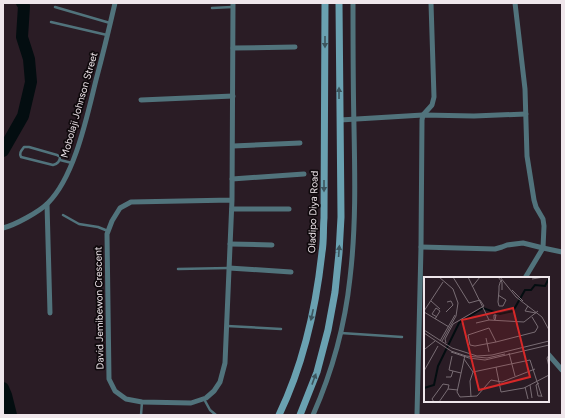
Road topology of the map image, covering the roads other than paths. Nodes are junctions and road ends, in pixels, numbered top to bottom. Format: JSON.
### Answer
{"nodes":[{"id":1,"x":115,"y":3,"type":"edge"},
{"id":2,"x":325,"y":3,"type":"edge"},
{"id":3,"x":339,"y":3,"type":"edge"},
{"id":4,"x":353,"y":3,"type":"edge"},
{"id":5,"x":431,"y":3,"type":"edge"},
{"id":6,"x":514,"y":3,"type":"edge"},
{"id":7,"x":233,"y":5,"type":"edge"},
{"id":8,"x":55,"y":7,"type":"dead end"},
{"id":9,"x":212,"y":8,"type":"dead end"},
{"id":10,"x":52,"y":22,"type":"dead end"},
{"id":11,"x":110,"y":23,"type":"junction"},
{"id":12,"x":107,"y":36,"type":"junction"},
{"id":13,"x":295,"y":47,"type":"dead end"},
{"id":14,"x":233,"y":48,"type":"junction"},
{"id":15,"x":233,"y":96,"type":"junction"},
{"id":16,"x":141,"y":100,"type":"dead end"},
{"id":17,"x":526,"y":114,"type":"junction"},
{"id":18,"x":423,"y":115,"type":"junction"},
{"id":19,"x":354,"y":119,"type":"junction"},
{"id":20,"x":340,"y":120,"type":"junction"},
{"id":21,"x":300,"y":143,"type":"dead end"},
{"id":22,"x":232,"y":146,"type":"junction"},
{"id":23,"x":60,"y":160,"type":"junction"},
{"id":24,"x":72,"y":163,"type":"junction"},
{"id":25,"x":304,"y":174,"type":"dead end"},
{"id":26,"x":232,"y":179,"type":"junction"},
{"id":27,"x":232,"y":200,"type":"junction"},
{"id":28,"x":47,"y":204,"type":"junction"},
{"id":29,"x":232,"y":209,"type":"junction"},
{"id":30,"x":289,"y":209,"type":"dead end"},
{"id":31,"x":63,"y":214,"type":"dead end"},
{"id":32,"x":3,"y":228,"type":"edge"},
{"id":33,"x":108,"y":231,"type":"junction"},
{"id":34,"x":230,"y":244,"type":"junction"},
{"id":35,"x":272,"y":245,"type":"dead end"},
{"id":36,"x":421,"y":247,"type":"junction"},
{"id":37,"x":543,"y":248,"type":"junction"},
{"id":38,"x":562,"y":252,"type":"edge"},
{"id":39,"x":178,"y":268,"type":"dead end"},
{"id":40,"x":229,"y":268,"type":"junction"},
{"id":41,"x":291,"y":272,"type":"dead end"},
{"id":42,"x":526,"y":277,"type":"edge"},
{"id":43,"x":50,"y":313,"type":"dead end"},
{"id":44,"x":226,"y":326,"type":"junction"},
{"id":45,"x":281,"y":329,"type":"dead end"},
{"id":46,"x":341,"y":333,"type":"junction"},
{"id":47,"x":402,"y":337,"type":"dead end"},
{"id":48,"x":549,"y":355,"type":"edge"},
{"id":49,"x":562,"y":370,"type":"edge"},
{"id":50,"x":203,"y":399,"type":"junction"},
{"id":51,"x":142,"y":402,"type":"junction"},
{"id":52,"x":141,"y":415,"type":"edge"},
{"id":53,"x":216,"y":415,"type":"edge"},
{"id":54,"x":279,"y":415,"type":"edge"},
{"id":55,"x":300,"y":415,"type":"edge"},
{"id":56,"x":313,"y":415,"type":"edge"},
{"id":57,"x":417,"y":415,"type":"edge"}],
"edges":[{"from":1,"to":11,"type":"street","name":"Mobolaji Johnson Street"},
{"from":2,"to":54,"type":"main road","name":"Oladipo Diya Road","one_way":true},
{"from":20,"to":3,"type":"main road","one_way":true},
{"from":4,"to":19,"type":"street"},
{"from":5,"to":18,"type":"street"},
{"from":6,"to":17,"type":"street"},
{"from":7,"to":9,"type":"lane"},
{"from":7,"to":14,"type":"street"},
{"from":8,"to":11,"type":"lane"},
{"from":10,"to":12,"type":"lane"},
{"from":11,"to":12,"type":"street","name":"Mobolaji Johnson Street"},
{"from":12,"to":24,"type":"street","name":"Mobolaji Johnson Street"},
{"from":13,"to":14,"type":"street"},
{"from":14,"to":15,"type":"street"},
{"from":15,"to":16,"type":"street"},
{"from":15,"to":22,"type":"street"},
{"from":17,"to":18,"type":"street"},
{"from":17,"to":37,"type":"street"},
{"from":18,"to":19,"type":"street"},
{"from":18,"to":36,"type":"street"},
{"from":19,"to":20,"type":"street"},
{"from":19,"to":46,"type":"street"},
{"from":55,"to":20,"type":"main road","one_way":true},
{"from":21,"to":22,"type":"street"},
{"from":22,"to":26,"type":"street"},
{"from":23,"to":23,"type":"lane"},
{"from":23,"to":24,"type":"lane"},
{"from":24,"to":28,"type":"street","name":"Mobolaji Johnson Street"},
{"from":25,"to":26,"type":"street"},
{"from":26,"to":27,"type":"street"},
{"from":27,"to":29,"type":"street"},
{"from":27,"to":33,"type":"street","name":"David Jemibewon Crescent"},
{"from":28,"to":32,"type":"street","name":"Mobolaji Johnson Street"},
{"from":28,"to":43,"type":"street"},
{"from":29,"to":30,"type":"street"},
{"from":29,"to":34,"type":"street"},
{"from":31,"to":33,"type":"lane"},
{"from":33,"to":51,"type":"street","name":"David Jemibewon Crescent"},
{"from":34,"to":35,"type":"street"},
{"from":34,"to":40,"type":"street"},
{"from":36,"to":37,"type":"street"},
{"from":36,"to":57,"type":"street"},
{"from":37,"to":38,"type":"street"},
{"from":37,"to":42,"type":"street"},
{"from":39,"to":40,"type":"lane"},
{"from":40,"to":41,"type":"street"},
{"from":40,"to":44,"type":"street"},
{"from":44,"to":45,"type":"lane"},
{"from":44,"to":50,"type":"street"},
{"from":46,"to":47,"type":"lane"},
{"from":46,"to":56,"type":"street"},
{"from":48,"to":49,"type":"street"},
{"from":50,"to":51,"type":"street","name":"David Jemibewon Crescent"},
{"from":50,"to":53,"type":"lane"},
{"from":51,"to":52,"type":"lane"}]}
